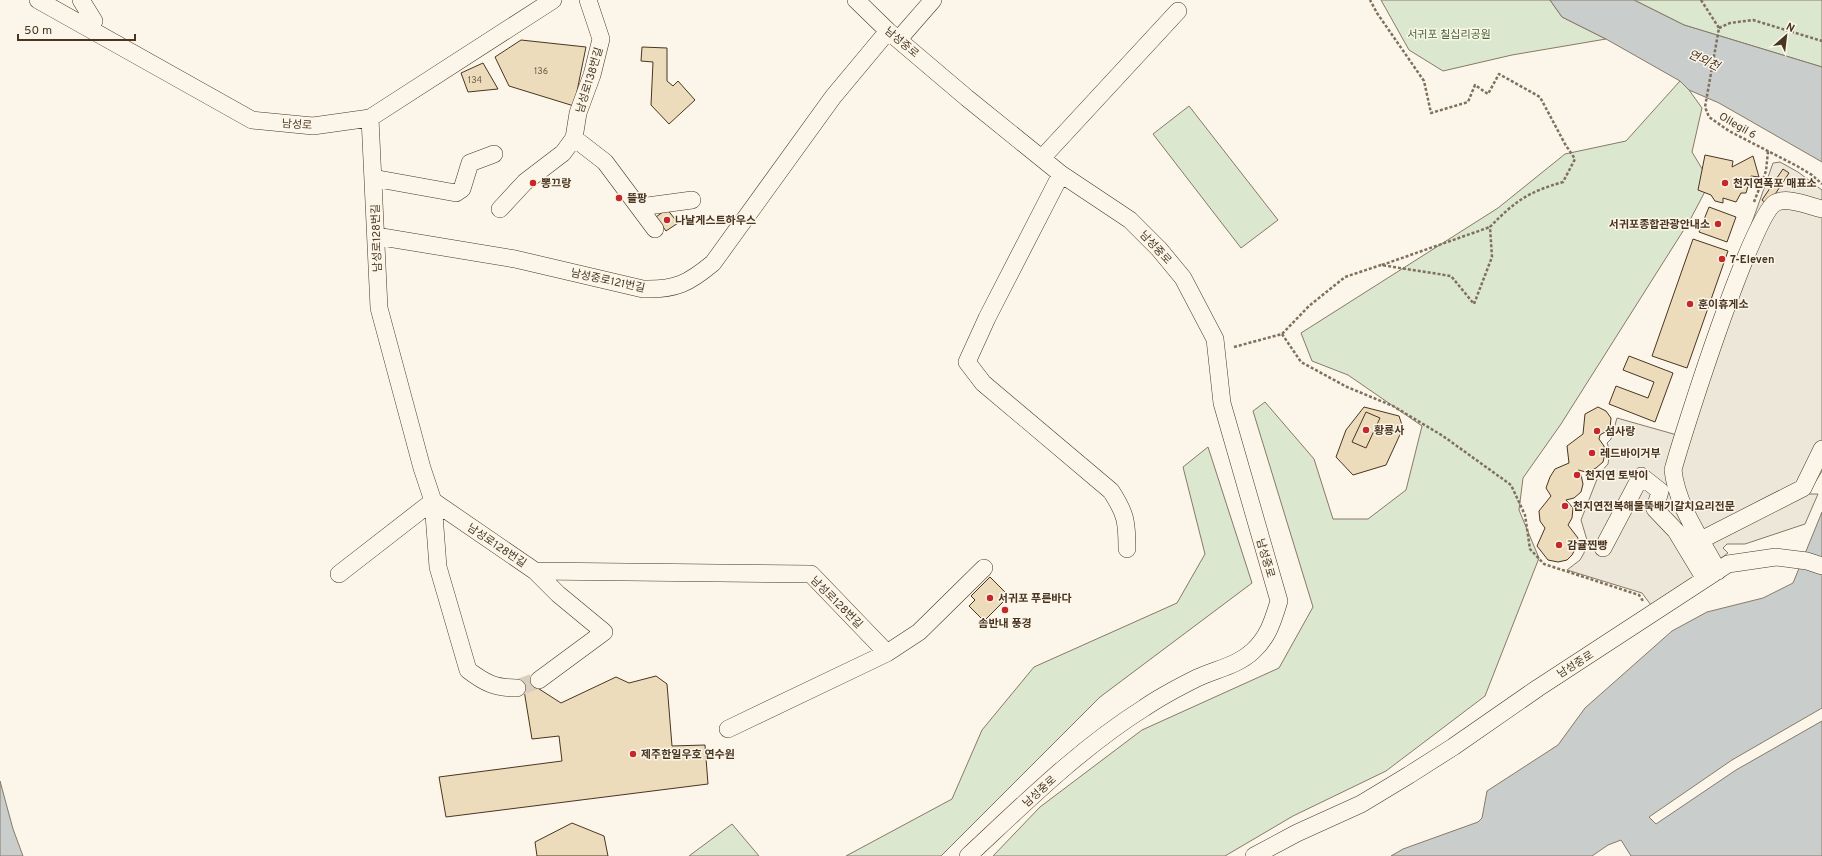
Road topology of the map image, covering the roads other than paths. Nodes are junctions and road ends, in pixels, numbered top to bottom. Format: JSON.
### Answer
{"nodes":[{"id":1,"x":38,"y":0,"type":"edge"},
{"id":2,"x":81,"y":0,"type":"edge"},
{"id":3,"x":553,"y":0,"type":"edge"},
{"id":4,"x":588,"y":0,"type":"edge"},
{"id":5,"x":856,"y":0,"type":"edge"},
{"id":6,"x":933,"y":0,"type":"edge"},
{"id":7,"x":1178,"y":11,"type":"dead end"},
{"id":8,"x":90,"y":29,"type":"junction"},
{"id":9,"x":893,"y":35,"type":"junction"},
{"id":10,"x":370,"y":118,"type":"junction"},
{"id":11,"x":574,"y":138,"type":"junction"},
{"id":12,"x":494,"y":154,"type":"dead end"},
{"id":13,"x":1042,"y":158,"type":"junction"},
{"id":14,"x":1061,"y":174,"type":"junction"},
{"id":15,"x":373,"y":178,"type":"junction"},
{"id":16,"x":692,"y":200,"type":"dead end"},
{"id":17,"x":640,"y":206,"type":"junction"},
{"id":18,"x":1822,"y":208,"type":"edge"},
{"id":19,"x":500,"y":209,"type":"dead end"},
{"id":20,"x":655,"y":229,"type":"dead end"},
{"id":21,"x":376,"y":236,"type":"junction"},
{"id":22,"x":1822,"y":450,"type":"edge"},
{"id":23,"x":433,"y":501,"type":"junction"},
{"id":24,"x":1701,"y":540,"type":"junction"},
{"id":25,"x":1603,"y":548,"type":"dead end"},
{"id":26,"x":1127,"y":549,"type":"dead end"},
{"id":27,"x":1822,"y":566,"type":"edge"},
{"id":28,"x":984,"y":568,"type":"dead end"},
{"id":29,"x":535,"y":571,"type":"junction"},
{"id":30,"x":1717,"y":572,"type":"junction"},
{"id":31,"x":339,"y":574,"type":"dead end"},
{"id":32,"x":887,"y":653,"type":"junction"},
{"id":33,"x":539,"y":680,"type":"tunnel mouth"},
{"id":34,"x":516,"y":688,"type":"tunnel mouth"},
{"id":35,"x":728,"y":729,"type":"dead end"},
{"id":36,"x":968,"y":856,"type":"edge"},
{"id":37,"x":1254,"y":856,"type":"edge"}],
"edges":[{"from":1,"to":8,"type":"street","name":"남성로"},
{"from":2,"to":8,"type":"street"},
{"from":3,"to":10,"type":"street","name":"남성로"},
{"from":4,"to":11,"type":"street","name":"남성로138번길"},
{"from":5,"to":9,"type":"street","name":"남성중로"},
{"from":6,"to":9,"type":"street","name":"남성중로121번길"},
{"from":7,"to":13,"type":"street"},
{"from":8,"to":10,"type":"street","name":"남성로"},
{"from":9,"to":13,"type":"street","name":"남성중로"},
{"from":9,"to":21,"type":"street","name":"남성중로121번길"},
{"from":10,"to":15,"type":"street","name":"남성로128번길"},
{"from":11,"to":17,"type":"street"},
{"from":11,"to":19,"type":"street","name":"남성로138번길"},
{"from":12,"to":15,"type":"street"},
{"from":13,"to":14,"type":"street","name":"남성중로"},
{"from":14,"to":26,"type":"street"},
{"from":14,"to":36,"type":"street","name":"남성중로"},
{"from":15,"to":21,"type":"street","name":"남성로128번길"},
{"from":16,"to":17,"type":"street"},
{"from":17,"to":20,"type":"street"},
{"from":18,"to":24,"type":"street"},
{"from":21,"to":23,"type":"street","name":"남성로128번길"},
{"from":22,"to":24,"type":"street"},
{"from":23,"to":29,"type":"street","name":"남성로128번길"},
{"from":23,"to":31,"type":"street"},
{"from":23,"to":34,"type":"street"},
{"from":24,"to":30,"type":"street"},
{"from":25,"to":30,"type":"street"},
{"from":27,"to":30,"type":"street"},
{"from":28,"to":32,"type":"street"},
{"from":29,"to":32,"type":"street","name":"남성로128번길"},
{"from":29,"to":33,"type":"street"},
{"from":30,"to":37,"type":"street","name":"남성중로"},
{"from":32,"to":35,"type":"street"}]}
